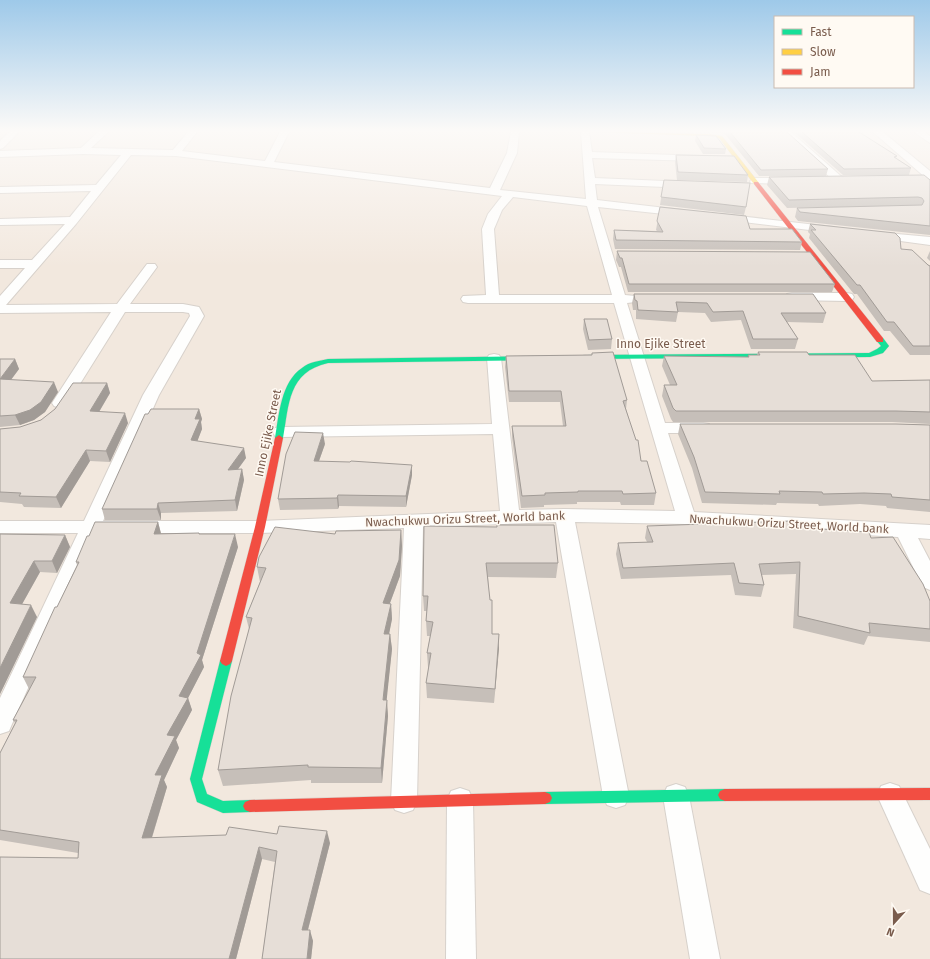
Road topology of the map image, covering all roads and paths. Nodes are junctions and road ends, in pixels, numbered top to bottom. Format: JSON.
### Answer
{"nodes":[{"id":1,"x":108,"y":177,"type":"edge"},
{"id":2,"x":371,"y":177,"type":"edge"},
{"id":3,"x":502,"y":177,"type":"edge"},
{"id":4,"x":590,"y":177,"type":"edge"},
{"id":5,"x":751,"y":177,"type":"edge"},
{"id":6,"x":839,"y":177,"type":"edge"},
{"id":7,"x":824,"y":180,"type":"edge"},
{"id":8,"x":915,"y":180,"type":"edge"},
{"id":9,"x":930,"y":180,"type":"edge"},
{"id":10,"x":590,"y":181,"type":"junction"},
{"id":11,"x":801,"y":181,"type":"edge"},
{"id":12,"x":757,"y":184,"type":"junction"},
{"id":13,"x":698,"y":185,"type":"edge"},
{"id":14,"x":744,"y":186,"type":"edge"},
{"id":15,"x":99,"y":188,"type":"junction"},
{"id":16,"x":0,"y":190,"type":"edge"},
{"id":17,"x":494,"y":192,"type":"junction"},
{"id":18,"x":510,"y":194,"type":"junction"},
{"id":19,"x":592,"y":203,"type":"junction"},
{"id":20,"x":796,"y":213,"type":"edge"},
{"id":21,"x":694,"y":214,"type":"edge"},
{"id":22,"x":780,"y":214,"type":"junction"},
{"id":23,"x":710,"y":216,"type":"edge"},
{"id":24,"x":73,"y":220,"type":"junction"},
{"id":25,"x":0,"y":222,"type":"edge"},
{"id":26,"x":788,"y":224,"type":"junction"},
{"id":27,"x":842,"y":231,"type":"edge"},
{"id":28,"x":865,"y":234,"type":"edge"},
{"id":29,"x":896,"y":237,"type":"junction"},
{"id":30,"x":930,"y":241,"type":"edge"},
{"id":31,"x":908,"y":248,"type":"edge"},
{"id":32,"x":607,"y":254,"type":"junction"},
{"id":33,"x":623,"y":254,"type":"edge"},
{"id":34,"x":798,"y":255,"type":"edge"},
{"id":35,"x":814,"y":255,"type":"junction"},
{"id":36,"x":0,"y":264,"type":"edge"},
{"id":37,"x":35,"y":264,"type":"junction"},
{"id":38,"x":151,"y":267,"type":"dead end"},
{"id":39,"x":847,"y":297,"type":"junction"},
{"id":40,"x":643,"y":298,"type":"edge"},
{"id":41,"x":777,"y":298,"type":"edge"},
{"id":42,"x":468,"y":299,"type":"dead end"},
{"id":43,"x":493,"y":299,"type":"junction"},
{"id":44,"x":619,"y":299,"type":"junction"},
{"id":45,"x":0,"y":304,"type":"edge"},
{"id":46,"x":0,"y":309,"type":"edge"},
{"id":47,"x":120,"y":309,"type":"junction"},
{"id":48,"x":636,"y":356,"type":"junction"},
{"id":49,"x":549,"y":357,"type":"edge"},
{"id":50,"x":572,"y":357,"type":"edge"},
{"id":51,"x":494,"y":358,"type":"junction"},
{"id":52,"x":52,"y":416,"type":"edge"},
{"id":53,"x":658,"y":428,"type":"junction"},
{"id":54,"x":720,"y":428,"type":"edge"},
{"id":55,"x":501,"y":429,"type":"junction"},
{"id":56,"x":280,"y":432,"type":"junction"},
{"id":57,"x":564,"y":515,"type":"junction"},
{"id":58,"x":510,"y":517,"type":"junction"},
{"id":59,"x":686,"y":518,"type":"junction"},
{"id":60,"x":414,"y":521,"type":"junction"},
{"id":61,"x":91,"y":527,"type":"junction"},
{"id":62,"x":0,"y":528,"type":"edge"},
{"id":63,"x":260,"y":528,"type":"junction"},
{"id":64,"x":905,"y":530,"type":"junction"},
{"id":65,"x":930,"y":532,"type":"edge"},
{"id":66,"x":930,"y":582,"type":"edge"},
{"id":67,"x":0,"y":724,"type":"edge"},
{"id":68,"x":930,"y":794,"type":"edge"},
{"id":69,"x":890,"y":795,"type":"junction"},
{"id":70,"x":616,"y":796,"type":"junction"},
{"id":71,"x":676,"y":796,"type":"junction"},
{"id":72,"x":460,"y":800,"type":"junction"},
{"id":73,"x":404,"y":801,"type":"junction"},
{"id":74,"x":930,"y":880,"type":"edge"},
{"id":75,"x":461,"y":959,"type":"edge"},
{"id":76,"x":705,"y":959,"type":"edge"}],
"edges":[{"from":1,"to":15,"type":"street"},
{"from":2,"to":17,"type":"street"},
{"from":3,"to":17,"type":"street"},
{"from":4,"to":10,"type":"street"},
{"from":5,"to":12,"type":"street","name":"Inno Ejike Street"},
{"from":6,"to":7,"type":"street"},
{"from":8,"to":9,"type":"street"},
{"from":10,"to":13,"type":"street"},
{"from":10,"to":19,"type":"street"},
{"from":11,"to":12,"type":"street"},
{"from":12,"to":14,"type":"street"},
{"from":12,"to":22,"type":"street","name":"Inno Ejike Street"},
{"from":15,"to":16,"type":"street"},
{"from":15,"to":24,"type":"street"},
{"from":17,"to":18,"type":"street"},
{"from":18,"to":19,"type":"street"},
{"from":18,"to":43,"type":"street"},
{"from":19,"to":21,"type":"street"},
{"from":19,"to":32,"type":"street"},
{"from":20,"to":22,"type":"street"},
{"from":22,"to":26,"type":"street","name":"Inno Ejike Street"},
{"from":23,"to":26,"type":"street"},
{"from":24,"to":25,"type":"street"},
{"from":24,"to":37,"type":"street"},
{"from":26,"to":27,"type":"street"},
{"from":26,"to":35,"type":"street","name":"Inno Ejike Street"},
{"from":28,"to":29,"type":"street"},
{"from":29,"to":30,"type":"street"},
{"from":29,"to":31,"type":"street"},
{"from":32,"to":33,"type":"street"},
{"from":32,"to":44,"type":"street"},
{"from":34,"to":35,"type":"street"},
{"from":35,"to":39,"type":"street","name":"Inno Ejike Street"},
{"from":36,"to":37,"type":"street"},
{"from":37,"to":45,"type":"street"},
{"from":38,"to":47,"type":"street"},
{"from":39,"to":41,"type":"street"},
{"from":39,"to":48,"type":"street","name":"Inno Ejike Street"},
{"from":40,"to":44,"type":"street"},
{"from":42,"to":43,"type":"street"},
{"from":43,"to":44,"type":"street"},
{"from":44,"to":48,"type":"street"},
{"from":46,"to":47,"type":"street"},
{"from":47,"to":52,"type":"street"},
{"from":47,"to":61,"type":"street"},
{"from":48,"to":50,"type":"street","name":"Inno Ejike Street"},
{"from":48,"to":53,"type":"street"},
{"from":49,"to":51,"type":"street","name":"Inno Ejike Street"},
{"from":51,"to":55,"type":"street"},
{"from":51,"to":56,"type":"street","name":"Inno Ejike Street"},
{"from":53,"to":54,"type":"street"},
{"from":53,"to":59,"type":"street"},
{"from":55,"to":56,"type":"street"},
{"from":55,"to":58,"type":"street"},
{"from":56,"to":63,"type":"street","name":"Inno Ejike Street"},
{"from":57,"to":58,"type":"street","name":"Nwachukwu Orizu Street, World bank"},
{"from":57,"to":59,"type":"street","name":"Nwachukwu Orizu Street, World bank"},
{"from":57,"to":70,"type":"street"},
{"from":58,"to":60,"type":"street","name":"Nwachukwu Orizu Street, World bank"},
{"from":59,"to":64,"type":"street","name":"Nwachukwu Orizu Street, World bank"},
{"from":60,"to":63,"type":"street","name":"Nwachukwu Orizu Street, World bank"},
{"from":60,"to":73,"type":"street"},
{"from":61,"to":62,"type":"street","name":"Nwachukwu Orizu Street, World bank"},
{"from":61,"to":63,"type":"street","name":"Nwachukwu Orizu Street, World bank"},
{"from":61,"to":67,"type":"street"},
{"from":63,"to":73,"type":"street","name":"Inno Ejike Street"},
{"from":64,"to":65,"type":"street","name":"Nwachukwu Orizu Street, World bank"},
{"from":64,"to":66,"type":"street"},
{"from":68,"to":69,"type":"street","name":"Inno Ejike Street"},
{"from":69,"to":71,"type":"street","name":"Inno Ejike Street"},
{"from":69,"to":74,"type":"street"},
{"from":70,"to":71,"type":"street","name":"Inno Ejike Street"},
{"from":70,"to":72,"type":"street","name":"Inno Ejike Street"},
{"from":71,"to":76,"type":"street"},
{"from":72,"to":73,"type":"street","name":"Inno Ejike Street"},
{"from":72,"to":75,"type":"street"}]}
